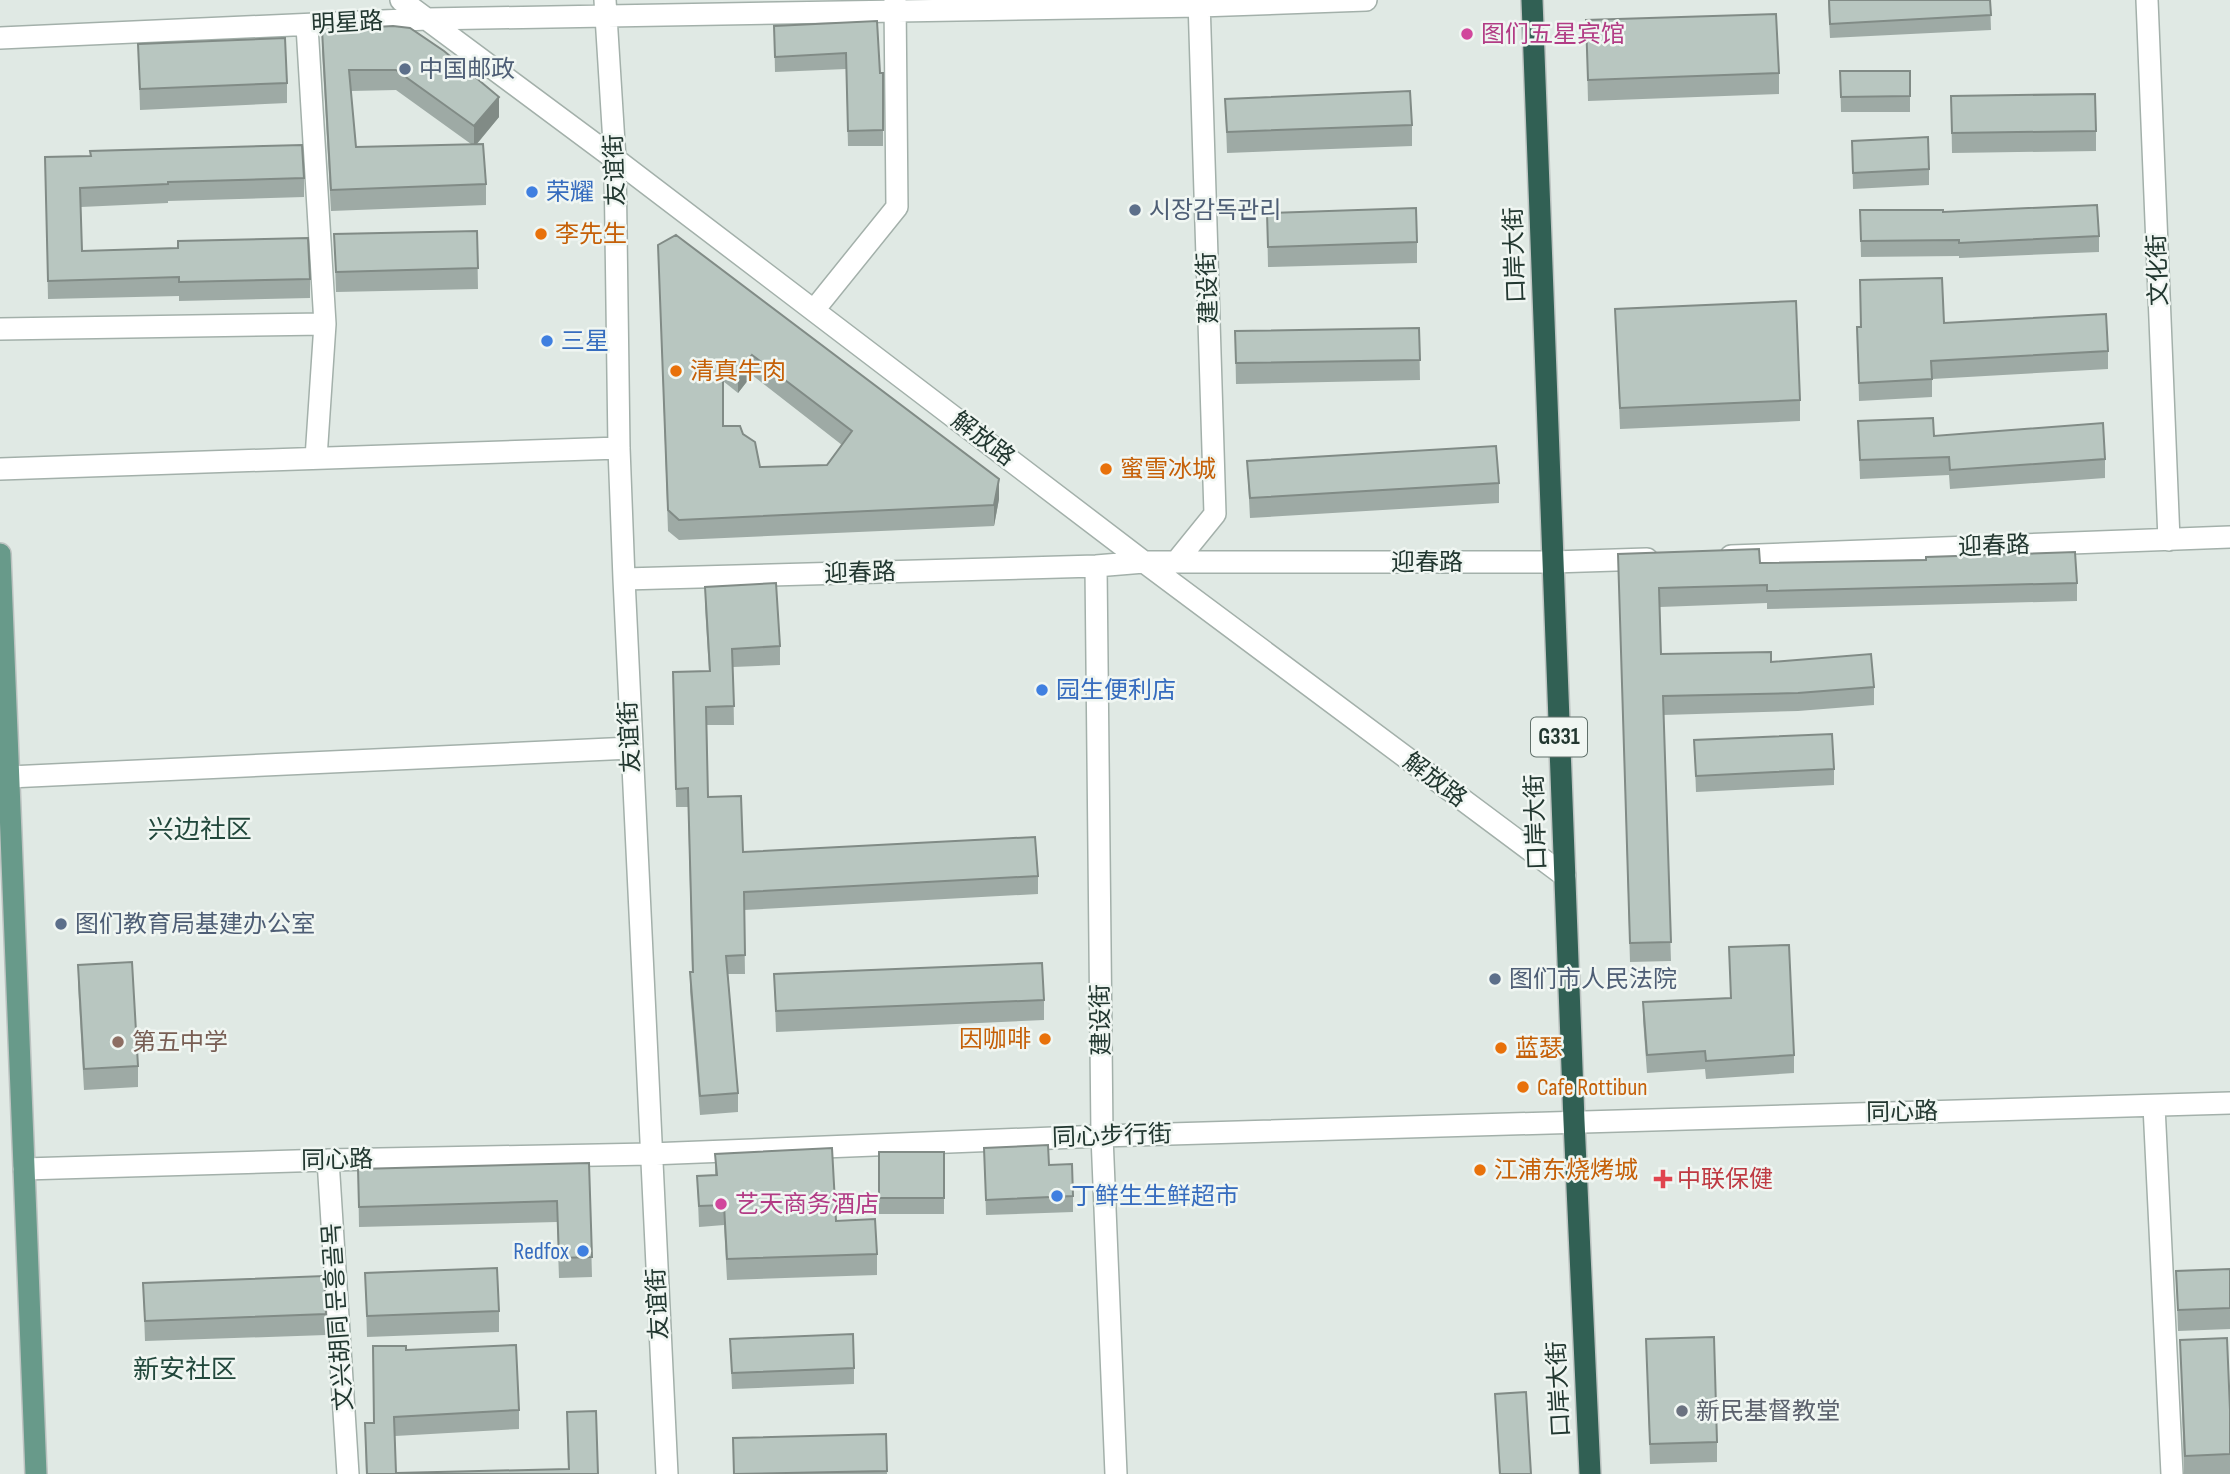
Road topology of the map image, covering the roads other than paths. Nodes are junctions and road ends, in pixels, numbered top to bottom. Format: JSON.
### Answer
{"nodes":[{"id":1,"x":401,"y":0,"type":"edge"},
{"id":2,"x":1366,"y":0,"type":"edge"},
{"id":3,"x":1532,"y":0,"type":"edge"},
{"id":4,"x":2147,"y":0,"type":"edge"},
{"id":5,"x":1200,"y":3,"type":"edge"},
{"id":6,"x":895,"y":6,"type":"edge"},
{"id":7,"x":606,"y":9,"type":"edge"},
{"id":8,"x":427,"y":19,"type":"junction"},
{"id":9,"x":307,"y":26,"type":"junction"},
{"id":10,"x":0,"y":38,"type":"edge"},
{"id":11,"x":615,"y":159,"type":"junction"},
{"id":12,"x":814,"y":310,"type":"junction"},
{"id":13,"x":325,"y":324,"type":"junction"},
{"id":14,"x":0,"y":329,"type":"edge"},
{"id":15,"x":619,"y":448,"type":"junction"},
{"id":16,"x":316,"y":458,"type":"junction"},
{"id":17,"x":0,"y":469,"type":"edge"},
{"id":18,"x":2230,"y":537,"type":"edge"},
{"id":19,"x":2169,"y":540,"type":"junction"},
{"id":20,"x":0,"y":554,"type":"edge"},
{"id":21,"x":1717,"y":556,"type":"edge"},
{"id":22,"x":1663,"y":558,"type":"edge"},
{"id":23,"x":1144,"y":562,"type":"junction"},
{"id":24,"x":1176,"y":562,"type":"junction"},
{"id":25,"x":1553,"y":562,"type":"junction"},
{"id":26,"x":1096,"y":566,"type":"junction"},
{"id":27,"x":624,"y":579,"type":"junction"},
{"id":28,"x":631,"y":748,"type":"junction"},
{"id":29,"x":9,"y":777,"type":"junction"},
{"id":30,"x":1564,"y":876,"type":"junction"},
{"id":31,"x":2230,"y":1103,"type":"edge"},
{"id":32,"x":2154,"y":1106,"type":"junction"},
{"id":33,"x":1574,"y":1121,"type":"junction"},
{"id":34,"x":1102,"y":1136,"type":"junction"},
{"id":35,"x":650,"y":1154,"type":"junction"},
{"id":36,"x":328,"y":1160,"type":"junction"},
{"id":37,"x":24,"y":1169,"type":"junction"},
{"id":38,"x":36,"y":1474,"type":"edge"},
{"id":39,"x":348,"y":1474,"type":"edge"},
{"id":40,"x":667,"y":1474,"type":"edge"},
{"id":41,"x":1116,"y":1474,"type":"edge"},
{"id":42,"x":1590,"y":1474,"type":"edge"},
{"id":43,"x":2172,"y":1474,"type":"edge"}],
"edges":[{"from":1,"to":8,"type":"street","name":"解放路"},
{"from":2,"to":5,"type":"street","name":"明星路"},
{"from":3,"to":25,"type":"highway","name":"口岸大街","number":"G331"},
{"from":4,"to":19,"type":"street","name":"文化街"},
{"from":5,"to":6,"type":"street","name":"明星路"},
{"from":5,"to":24,"type":"street","name":"建设街"},
{"from":6,"to":7,"type":"street","name":"明星路"},
{"from":6,"to":12,"type":"street"},
{"from":7,"to":8,"type":"street","name":"明星路"},
{"from":7,"to":11,"type":"street","name":"友谊街"},
{"from":8,"to":9,"type":"street","name":"明星路"},
{"from":8,"to":11,"type":"street","name":"解放路"},
{"from":9,"to":10,"type":"street","name":"明星路"},
{"from":9,"to":13,"type":"street"},
{"from":11,"to":12,"type":"street","name":"解放路"},
{"from":11,"to":15,"type":"street","name":"友谊街"},
{"from":12,"to":23,"type":"street","name":"解放路"},
{"from":13,"to":14,"type":"street"},
{"from":13,"to":16,"type":"street"},
{"from":15,"to":16,"type":"street"},
{"from":15,"to":27,"type":"street","name":"友谊街"},
{"from":16,"to":17,"type":"street"},
{"from":18,"to":19,"type":"street","name":"迎春路"},
{"from":19,"to":21,"type":"street","name":"迎春路"},
{"from":20,"to":29,"type":"main road"},
{"from":22,"to":25,"type":"street","name":"迎春路"},
{"from":23,"to":24,"type":"street","name":"迎春路"},
{"from":23,"to":26,"type":"street","name":"迎春路"},
{"from":23,"to":30,"type":"street","name":"解放路"},
{"from":24,"to":25,"type":"street","name":"迎春路"},
{"from":25,"to":30,"type":"highway","name":"口岸大街","number":"G331"},
{"from":26,"to":27,"type":"street","name":"迎春路"},
{"from":26,"to":34,"type":"street","name":"建设街"},
{"from":27,"to":28,"type":"street","name":"友谊街"},
{"from":28,"to":29,"type":"street"},
{"from":28,"to":35,"type":"street","name":"友谊街"},
{"from":29,"to":37,"type":"main road"},
{"from":30,"to":33,"type":"highway","name":"口岸大街","number":"G331"},
{"from":31,"to":32,"type":"street","name":"同心路"},
{"from":32,"to":33,"type":"street","name":"同心路"},
{"from":32,"to":43,"type":"street"},
{"from":33,"to":34,"type":"street","name":"同心步行街"},
{"from":33,"to":42,"type":"highway","name":"口岸大街","number":"G331"},
{"from":34,"to":35,"type":"street","name":"同心步行街"},
{"from":34,"to":41,"type":"street","name":"建设街"},
{"from":35,"to":36,"type":"street","name":"同心路"},
{"from":35,"to":40,"type":"street","name":"友谊街"},
{"from":36,"to":37,"type":"street","name":"同心路"},
{"from":36,"to":39,"type":"street","name":"文兴胡同 문흥골목"},
{"from":37,"to":38,"type":"main road"}]}
